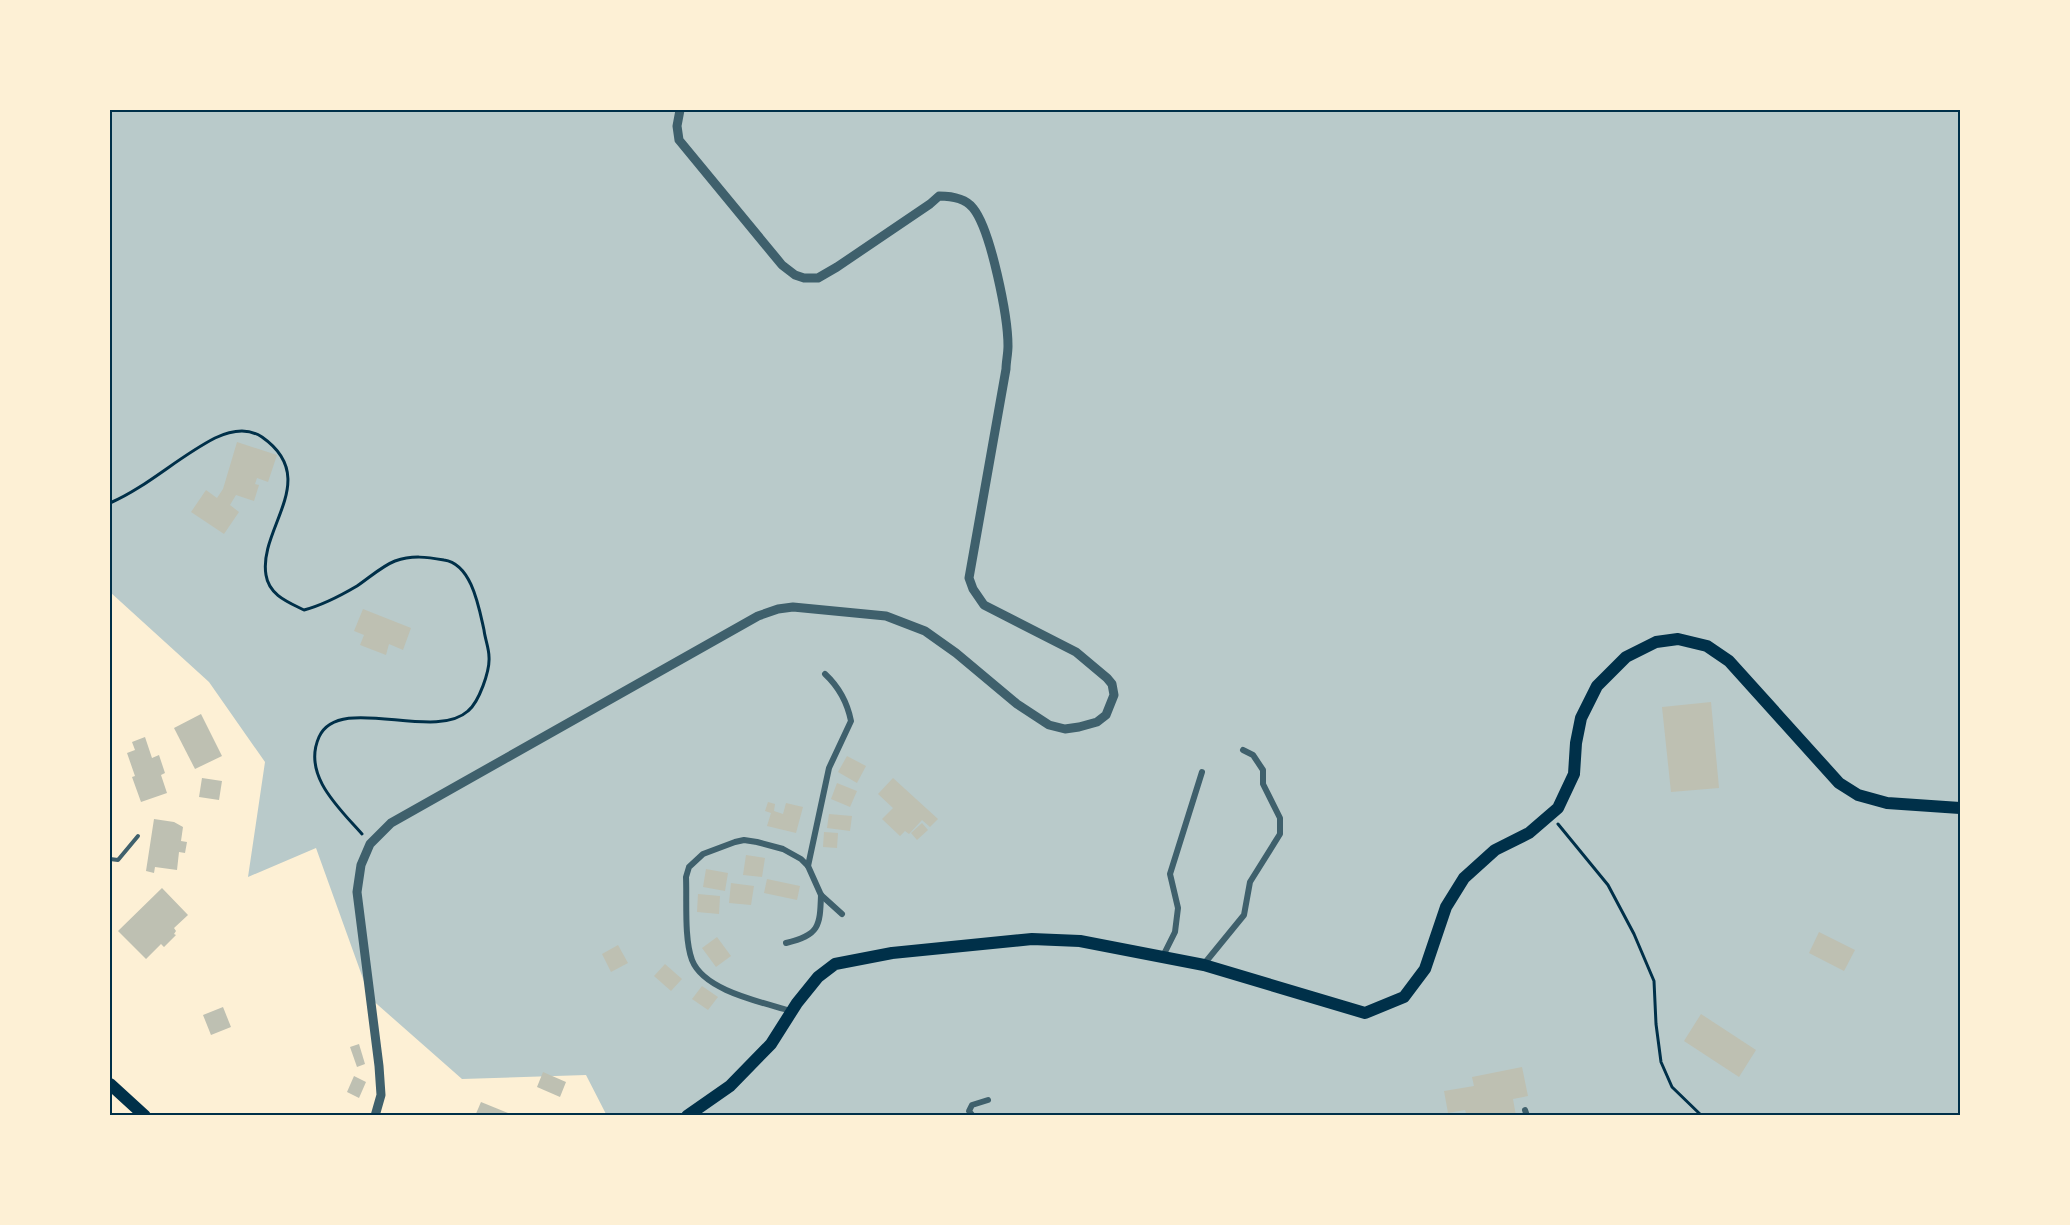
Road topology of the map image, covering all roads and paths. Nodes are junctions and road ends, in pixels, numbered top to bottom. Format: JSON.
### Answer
{"nodes":[{"id":1,"x":680,"y":110,"type":"edge"},
{"id":2,"x":110,"y":503,"type":"edge"},
{"id":3,"x":825,"y":674,"type":"dead end"},
{"id":4,"x":1243,"y":750,"type":"dead end"},
{"id":5,"x":1202,"y":772,"type":"dead end"},
{"id":6,"x":1558,"y":807,"type":"junction"},
{"id":7,"x":1960,"y":808,"type":"edge"},
{"id":8,"x":138,"y":836,"type":"dead end"},
{"id":9,"x":370,"y":844,"type":"junction"},
{"id":10,"x":110,"y":859,"type":"edge"},
{"id":11,"x":808,"y":866,"type":"junction"},
{"id":12,"x":821,"y":895,"type":"junction"},
{"id":13,"x":842,"y":914,"type":"dead end"},
{"id":14,"x":786,"y":943,"type":"dead end"},
{"id":15,"x":1163,"y":956,"type":"junction"},
{"id":16,"x":1204,"y":965,"type":"junction"},
{"id":17,"x":792,"y":1011,"type":"junction"},
{"id":18,"x":110,"y":1084,"type":"edge"},
{"id":19,"x":988,"y":1100,"type":"dead end"},
{"id":20,"x":145,"y":1116,"type":"edge"},
{"id":21,"x":375,"y":1116,"type":"edge"},
{"id":22,"x":687,"y":1116,"type":"edge"},
{"id":23,"x":974,"y":1116,"type":"edge"},
{"id":24,"x":1702,"y":1116,"type":"edge"}],
"edges":[{"from":1,"to":9,"type":"street"},
{"from":2,"to":9,"type":"path"},
{"from":3,"to":11,"type":"street"},
{"from":4,"to":16,"type":"street"},
{"from":5,"to":15,"type":"street"},
{"from":6,"to":7,"type":"main road"},
{"from":6,"to":16,"type":"main road"},
{"from":6,"to":24,"type":"path"},
{"from":8,"to":10,"type":"lane"},
{"from":9,"to":21,"type":"street"},
{"from":11,"to":12,"type":"street"},
{"from":11,"to":17,"type":"street"},
{"from":12,"to":13,"type":"street"},
{"from":12,"to":14,"type":"street"},
{"from":15,"to":16,"type":"main road"},
{"from":15,"to":17,"type":"main road"},
{"from":17,"to":22,"type":"main road"},
{"from":18,"to":20,"type":"main road"},
{"from":19,"to":23,"type":"street"}]}
